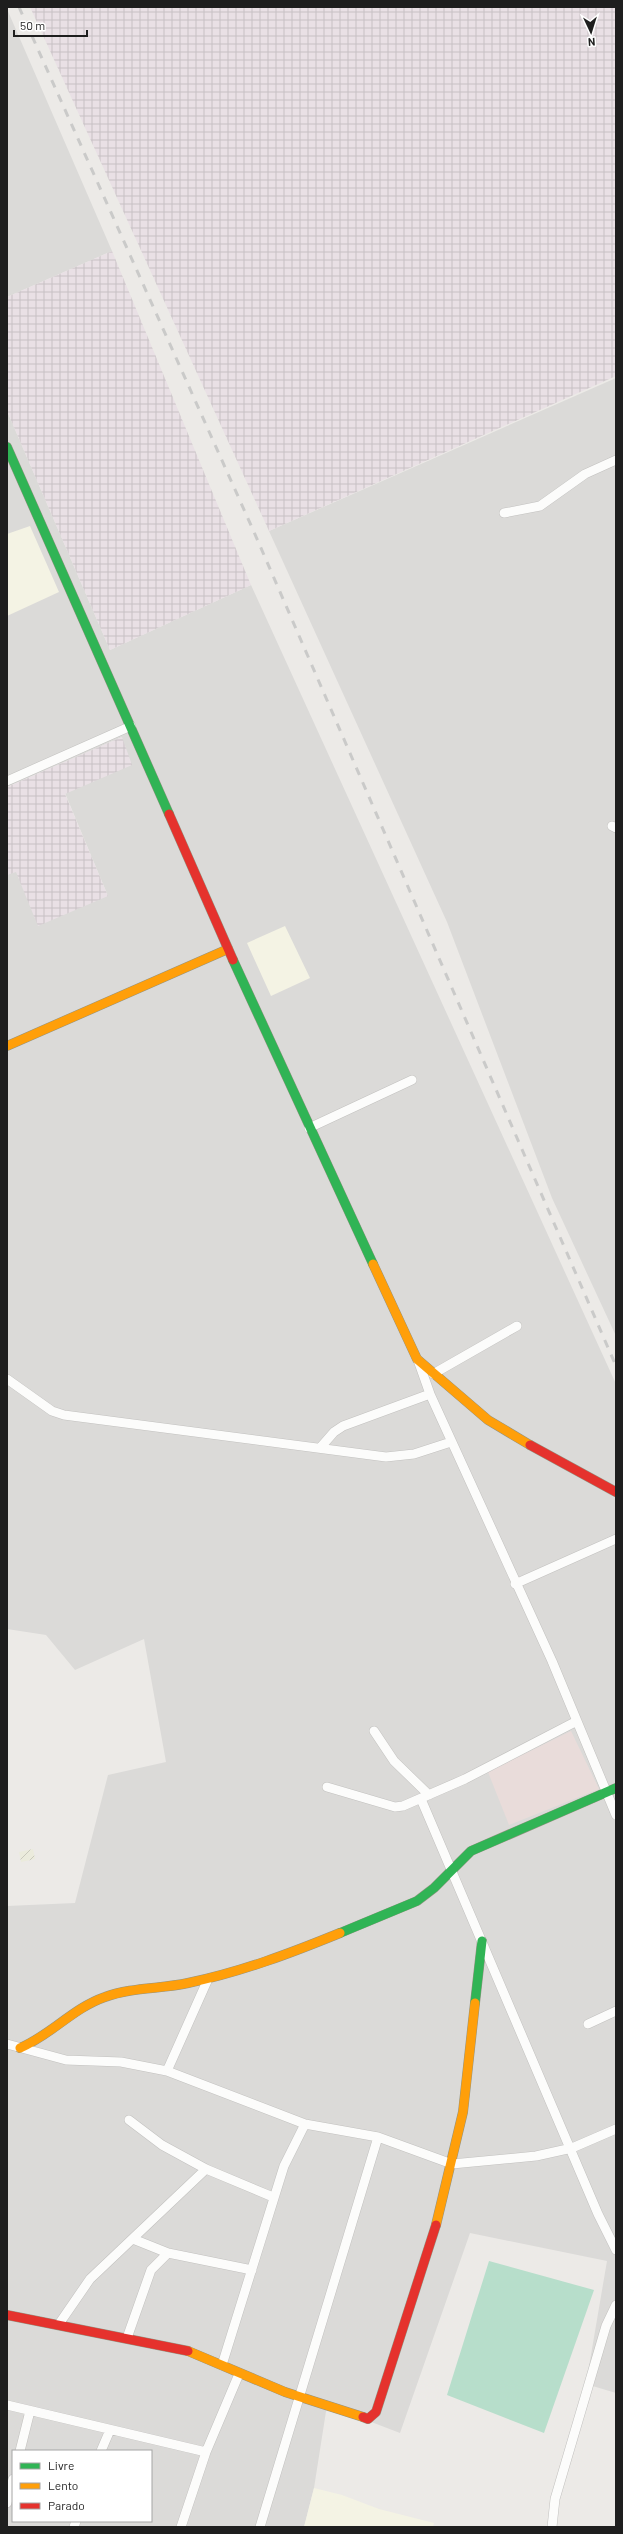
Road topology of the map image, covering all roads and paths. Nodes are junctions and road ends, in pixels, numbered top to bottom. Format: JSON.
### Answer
{"nodes":[{"id":1,"x":7,"y":446,"type":"edge"},
{"id":2,"x":616,"y":460,"type":"edge"},
{"id":3,"x":504,"y":513,"type":"dead end"},
{"id":4,"x":131,"y":726,"type":"junction"},
{"id":5,"x":7,"y":781,"type":"edge"},
{"id":6,"x":228,"y":949,"type":"junction"},
{"id":7,"x":7,"y":1046,"type":"edge"},
{"id":8,"x":412,"y":1080,"type":"dead end"},
{"id":9,"x":309,"y":1128,"type":"junction"},
{"id":10,"x":517,"y":1326,"type":"dead end"},
{"id":11,"x":417,"y":1359,"type":"junction"},
{"id":12,"x":433,"y":1374,"type":"junction"},
{"id":13,"x":7,"y":1379,"type":"edge"},
{"id":14,"x":430,"y":1394,"type":"junction"},
{"id":15,"x":451,"y":1442,"type":"junction"},
{"id":16,"x":320,"y":1448,"type":"junction"},
{"id":17,"x":616,"y":1492,"type":"edge"},
{"id":18,"x":616,"y":1539,"type":"edge"},
{"id":19,"x":516,"y":1584,"type":"junction"},
{"id":20,"x":577,"y":1721,"type":"junction"},
{"id":21,"x":374,"y":1731,"type":"dead end"},
{"id":22,"x":327,"y":1787,"type":"dead end"},
{"id":23,"x":616,"y":1788,"type":"edge"},
{"id":24,"x":606,"y":1791,"type":"junction"},
{"id":25,"x":425,"y":1797,"type":"junction"},
{"id":26,"x":616,"y":1815,"type":"edge"},
{"id":27,"x":450,"y":1868,"type":"junction"},
{"id":28,"x":482,"y":1941,"type":"junction"},
{"id":29,"x":208,"y":1979,"type":"junction"},
{"id":30,"x":616,"y":2011,"type":"edge"},
{"id":31,"x":588,"y":2024,"type":"dead end"},
{"id":32,"x":7,"y":2044,"type":"edge"},
{"id":33,"x":20,"y":2048,"type":"junction"},
{"id":34,"x":167,"y":2071,"type":"junction"},
{"id":35,"x":129,"y":2120,"type":"dead end"},
{"id":36,"x":305,"y":2124,"type":"junction"},
{"id":37,"x":616,"y":2129,"type":"edge"},
{"id":38,"x":378,"y":2137,"type":"junction"},
{"id":39,"x":572,"y":2148,"type":"junction"},
{"id":40,"x":452,"y":2164,"type":"junction"},
{"id":41,"x":206,"y":2169,"type":"junction"},
{"id":42,"x":273,"y":2197,"type":"junction"},
{"id":43,"x":133,"y":2240,"type":"junction"},
{"id":44,"x":616,"y":2250,"type":"edge"},
{"id":45,"x":168,"y":2253,"type":"junction"},
{"id":46,"x":252,"y":2270,"type":"junction"},
{"id":47,"x":616,"y":2305,"type":"edge"},
{"id":48,"x":7,"y":2314,"type":"edge"},
{"id":49,"x":59,"y":2324,"type":"junction"},
{"id":50,"x":127,"y":2338,"type":"junction"},
{"id":51,"x":222,"y":2365,"type":"junction"},
{"id":52,"x":239,"y":2374,"type":"junction"},
{"id":53,"x":298,"y":2398,"type":"junction"},
{"id":54,"x":7,"y":2405,"type":"edge"},
{"id":55,"x":30,"y":2411,"type":"junction"},
{"id":56,"x":110,"y":2430,"type":"junction"},
{"id":57,"x":20,"y":2450,"type":"edge"},
{"id":58,"x":101,"y":2450,"type":"edge"},
{"id":59,"x":206,"y":2452,"type":"junction"},
{"id":60,"x":12,"y":2483,"type":"edge"},
{"id":61,"x":7,"y":2503,"type":"edge"},
{"id":62,"x":181,"y":2527,"type":"edge"},
{"id":63,"x":260,"y":2527,"type":"edge"},
{"id":64,"x":552,"y":2527,"type":"edge"}],
"edges":[{"from":1,"to":4,"type":"street"},
{"from":2,"to":3,"type":"street"},
{"from":4,"to":5,"type":"street"},
{"from":4,"to":6,"type":"street"},
{"from":6,"to":7,"type":"street"},
{"from":6,"to":9,"type":"street"},
{"from":8,"to":9,"type":"street"},
{"from":9,"to":11,"type":"street"},
{"from":10,"to":12,"type":"street"},
{"from":11,"to":12,"type":"street"},
{"from":11,"to":14,"type":"street"},
{"from":12,"to":17,"type":"street"},
{"from":13,"to":16,"type":"street"},
{"from":14,"to":15,"type":"street"},
{"from":14,"to":16,"type":"street"},
{"from":15,"to":16,"type":"street"},
{"from":15,"to":19,"type":"street"},
{"from":18,"to":19,"type":"street"},
{"from":19,"to":20,"type":"street"},
{"from":20,"to":24,"type":"street"},
{"from":20,"to":25,"type":"street"},
{"from":21,"to":25,"type":"street"},
{"from":22,"to":25,"type":"street"},
{"from":23,"to":24,"type":"street"},
{"from":24,"to":26,"type":"street"},
{"from":24,"to":27,"type":"street"},
{"from":25,"to":27,"type":"street"},
{"from":27,"to":28,"type":"street"},
{"from":27,"to":29,"type":"street"},
{"from":28,"to":39,"type":"street"},
{"from":28,"to":40,"type":"street"},
{"from":29,"to":33,"type":"street"},
{"from":29,"to":34,"type":"street"},
{"from":30,"to":31,"type":"street"},
{"from":32,"to":33,"type":"street"},
{"from":33,"to":34,"type":"street"},
{"from":34,"to":36,"type":"street"},
{"from":35,"to":41,"type":"street"},
{"from":36,"to":38,"type":"street"},
{"from":36,"to":42,"type":"street"},
{"from":37,"to":39,"type":"street"},
{"from":38,"to":40,"type":"street"},
{"from":38,"to":53,"type":"street"},
{"from":39,"to":40,"type":"street"},
{"from":39,"to":44,"type":"street"},
{"from":40,"to":53,"type":"street"},
{"from":41,"to":42,"type":"street"},
{"from":41,"to":43,"type":"street"},
{"from":42,"to":46,"type":"street"},
{"from":43,"to":45,"type":"street"},
{"from":43,"to":49,"type":"street"},
{"from":45,"to":46,"type":"street"},
{"from":45,"to":50,"type":"street"},
{"from":46,"to":51,"type":"street"},
{"from":47,"to":64,"type":"street"},
{"from":48,"to":49,"type":"street"},
{"from":49,"to":50,"type":"street"},
{"from":50,"to":51,"type":"street"},
{"from":51,"to":52,"type":"street"},
{"from":52,"to":53,"type":"street"},
{"from":52,"to":59,"type":"street"},
{"from":53,"to":63,"type":"street"},
{"from":54,"to":55,"type":"street"},
{"from":55,"to":56,"type":"street"},
{"from":55,"to":57,"type":"street"},
{"from":56,"to":58,"type":"street"},
{"from":56,"to":59,"type":"street"},
{"from":59,"to":62,"type":"street"},
{"from":60,"to":61,"type":"street"}]}
